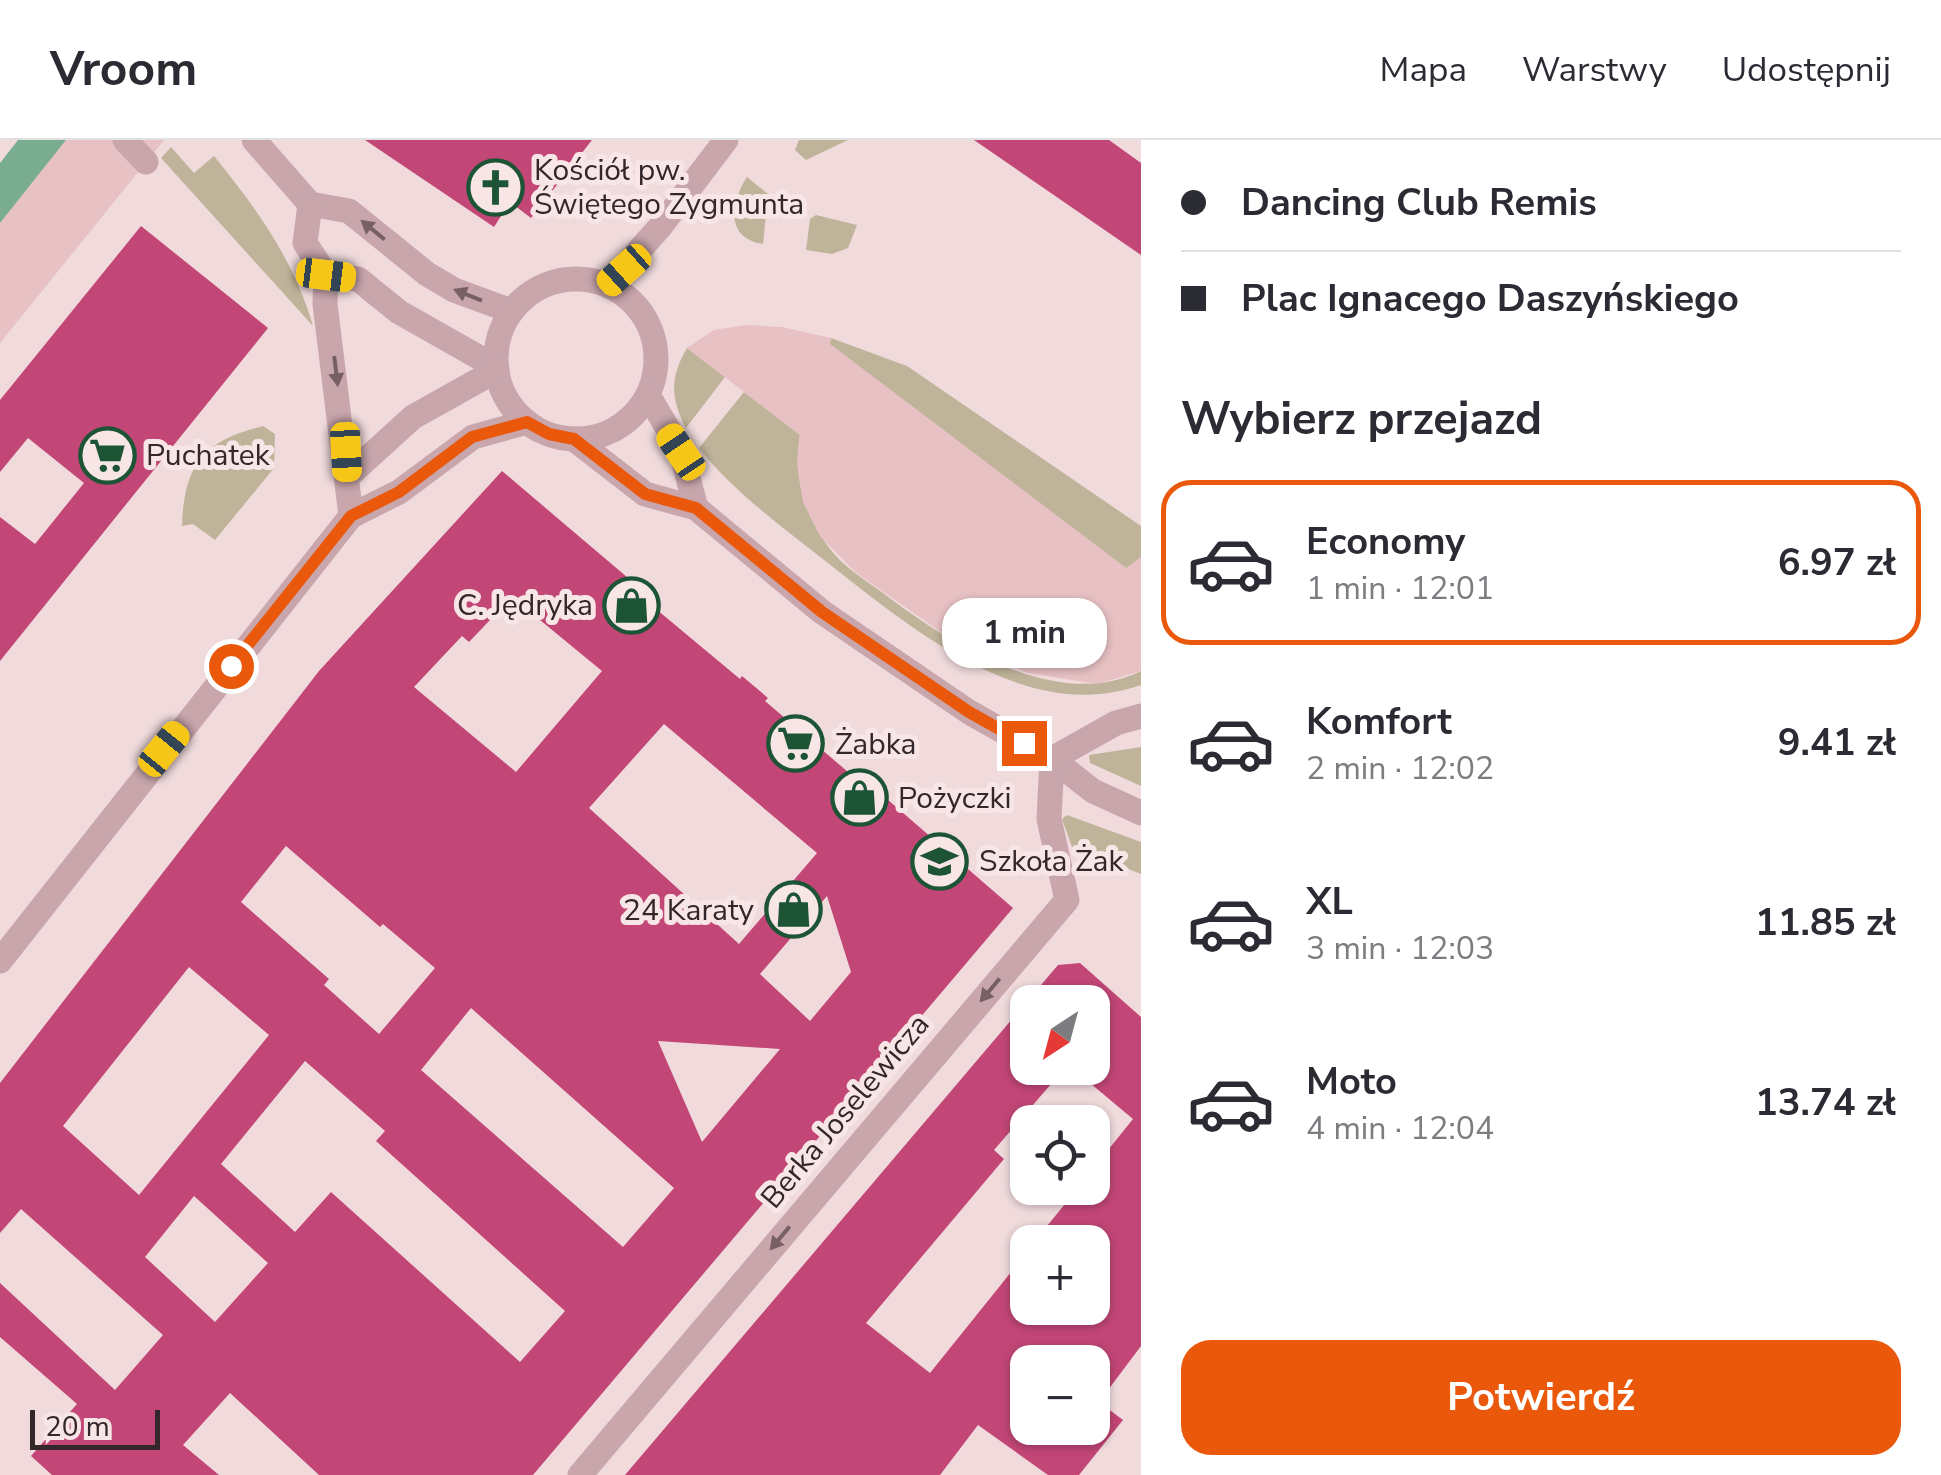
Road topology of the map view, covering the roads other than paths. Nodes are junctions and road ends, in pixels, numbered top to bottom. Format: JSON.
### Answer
{"nodes":[{"id":1,"x":125,"y":140,"type":"edge"},
{"id":2,"x":254,"y":140,"type":"edge"},
{"id":3,"x":726,"y":140,"type":"edge"},
{"id":4,"x":146,"y":162,"type":"dead end"},
{"id":5,"x":310,"y":204,"type":"junction"},
{"id":6,"x":326,"y":275,"type":"junction"},
{"id":7,"x":608,"y":284,"type":"junction"},
{"id":8,"x":511,"y":311,"type":"junction"},
{"id":9,"x":496,"y":369,"type":"junction"},
{"id":10,"x":648,"y":395,"type":"junction"},
{"id":11,"x":527,"y":422,"type":"junction"},
{"id":12,"x":574,"y":439,"type":"junction"},
{"id":13,"x":347,"y":477,"type":"junction"},
{"id":14,"x":696,"y":508,"type":"junction"},
{"id":15,"x":351,"y":516,"type":"junction"},
{"id":16,"x":1141,"y":716,"type":"edge"},
{"id":17,"x":1052,"y":758,"type":"junction"},
{"id":18,"x":1141,"y":813,"type":"edge"},
{"id":19,"x":0,"y":961,"type":"edge"},
{"id":20,"x":580,"y":1475,"type":"edge"}],
"edges":[{"from":1,"to":4,"type":"street"},
{"from":2,"to":5,"type":"street"},
{"from":3,"to":7,"type":"street"},
{"from":5,"to":6,"type":"street"},
{"from":8,"to":5,"type":"street","one_way":true},
{"from":6,"to":9,"type":"street"},
{"from":6,"to":13,"type":"street","one_way":true},
{"from":7,"to":8,"type":"street"},
{"from":7,"to":10,"type":"street"},
{"from":8,"to":9,"type":"street"},
{"from":9,"to":11,"type":"street"},
{"from":9,"to":13,"type":"street"},
{"from":10,"to":12,"type":"street"},
{"from":10,"to":14,"type":"street"},
{"from":11,"to":12,"type":"street"},
{"from":11,"to":15,"type":"street"},
{"from":12,"to":14,"type":"street"},
{"from":13,"to":15,"type":"street"},
{"from":14,"to":17,"type":"street"},
{"from":15,"to":19,"type":"street"},
{"from":16,"to":17,"type":"street"},
{"from":17,"to":18,"type":"street"},
{"from":17,"to":20,"type":"street","name":"Berka Joselewicza","one_way":true}]}
